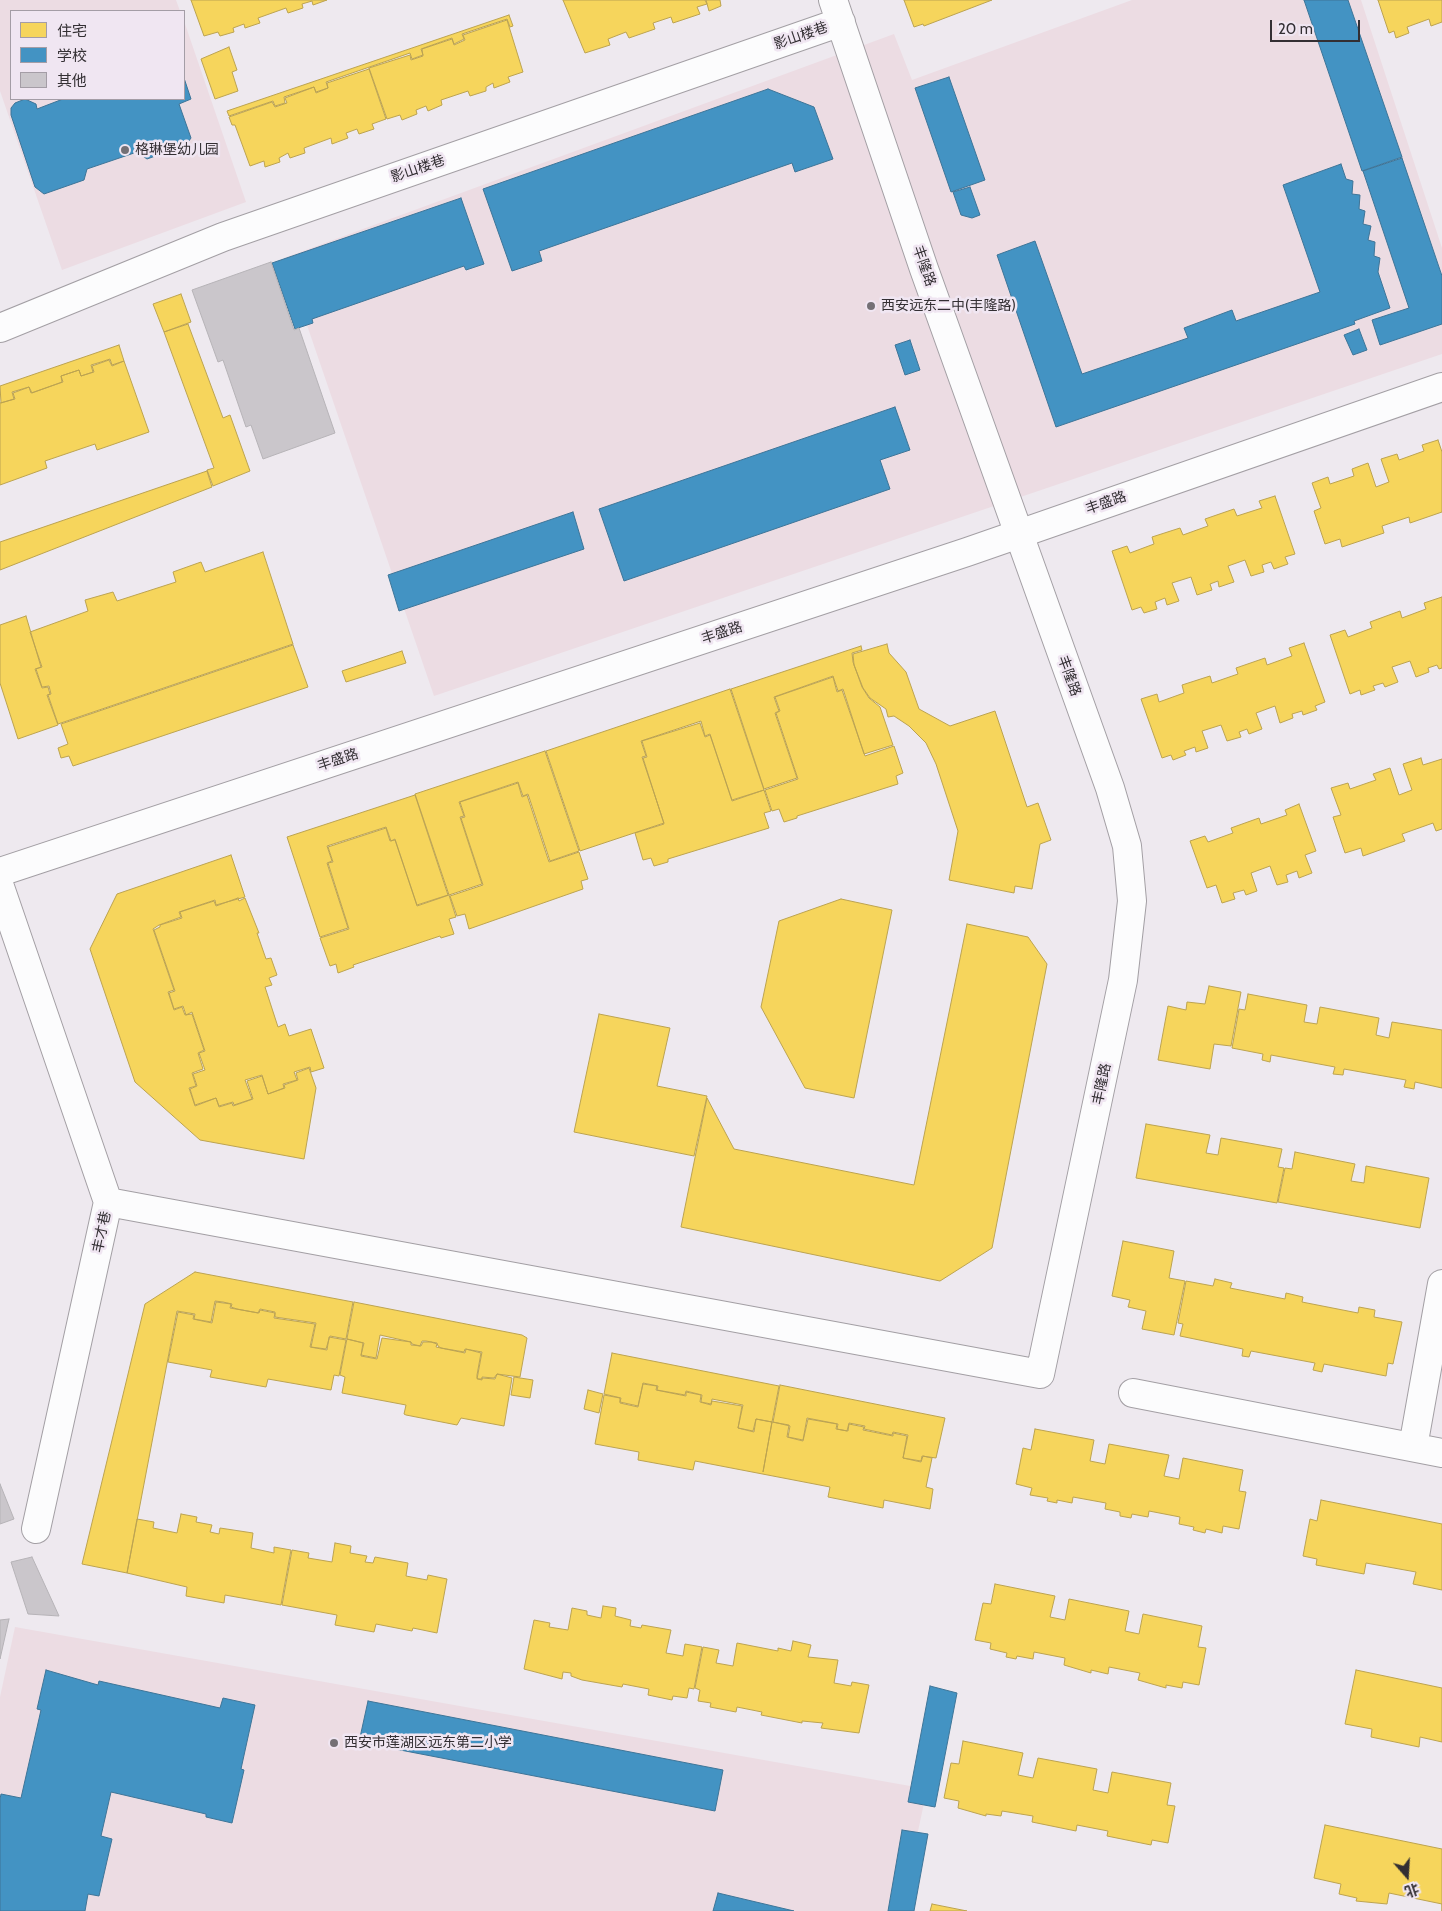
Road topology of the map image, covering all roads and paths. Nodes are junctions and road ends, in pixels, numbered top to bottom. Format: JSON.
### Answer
{"nodes":[{"id":1,"x":837,"y":11,"type":"edge"},
{"id":2,"x":0,"y":328,"type":"edge"},
{"id":3,"x":1442,"y":387,"type":"edge"},
{"id":4,"x":1019,"y":533,"type":"junction"},
{"id":5,"x":0,"y":872,"type":"edge"},
{"id":6,"x":0,"y":887,"type":"edge"},
{"id":7,"x":108,"y":1202,"type":"junction"},
{"id":8,"x":1442,"y":1284,"type":"edge"},
{"id":9,"x":1134,"y":1393,"type":"dead end"},
{"id":10,"x":1413,"y":1447,"type":"junction"},
{"id":11,"x":1442,"y":1453,"type":"edge"},
{"id":12,"x":36,"y":1529,"type":"dead end"}],
"edges":[{"from":1,"to":2,"type":"street","name":"影山楼巷"},
{"from":1,"to":4,"type":"street","name":"丰隆路"},
{"from":3,"to":4,"type":"street","name":"丰盛路"},
{"from":4,"to":5,"type":"street","name":"丰盛路"},
{"from":4,"to":7,"type":"street","name":"丰隆路"},
{"from":6,"to":7,"type":"street","name":"丰才巷"},
{"from":7,"to":12,"type":"street","name":"丰才巷"},
{"from":8,"to":10,"type":"street"},
{"from":9,"to":10,"type":"street"},
{"from":10,"to":11,"type":"street"}]}
